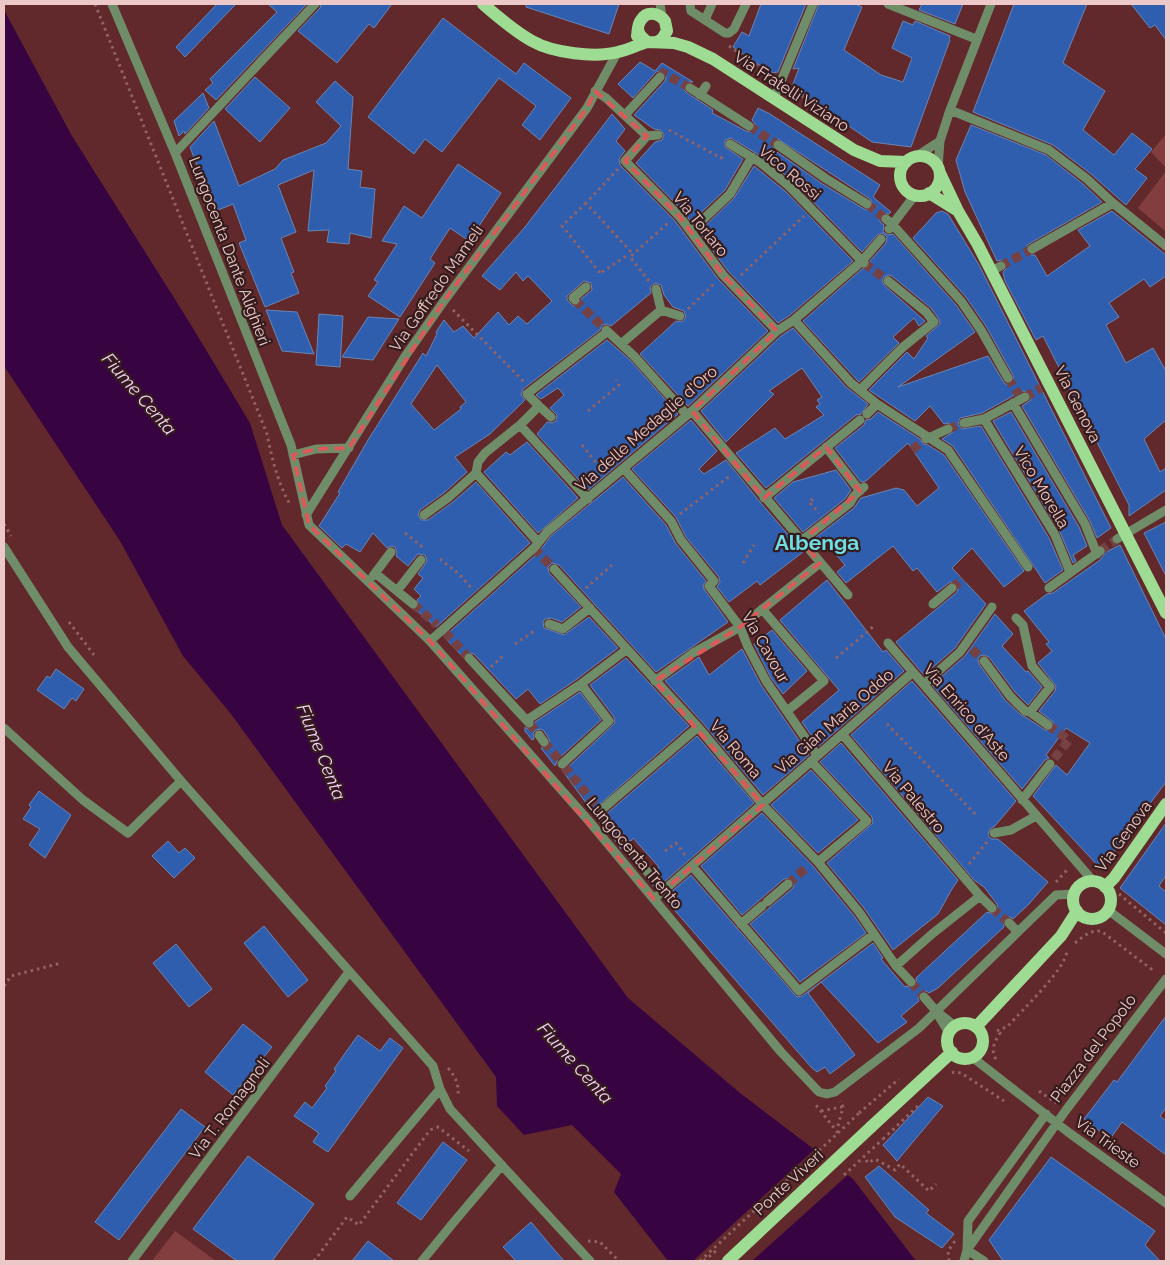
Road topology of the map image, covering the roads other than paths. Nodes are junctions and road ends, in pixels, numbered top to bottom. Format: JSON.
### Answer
{"nodes":[{"id":1,"x":112,"y":4,"type":"edge"},
{"id":2,"x":315,"y":4,"type":"edge"},
{"id":3,"x":483,"y":4,"type":"edge"},
{"id":4,"x":660,"y":4,"type":"edge"},
{"id":5,"x":690,"y":4,"type":"edge"},
{"id":6,"x":712,"y":4,"type":"edge"},
{"id":7,"x":746,"y":4,"type":"edge"},
{"id":8,"x":814,"y":4,"type":"edge"},
{"id":9,"x":888,"y":4,"type":"edge"},
{"id":10,"x":991,"y":4,"type":"edge"},
{"id":11,"x":651,"y":9,"type":"edge"},
{"id":12,"x":705,"y":20,"type":"junction"},
{"id":13,"x":665,"y":22,"type":"junction"},
{"id":14,"x":638,"y":30,"type":"junction"},
{"id":15,"x":976,"y":39,"type":"junction"},
{"id":16,"x":652,"y":42,"type":"junction"},
{"id":17,"x":688,"y":47,"type":"junction"},
{"id":18,"x":622,"y":51,"type":"junction"},
{"id":19,"x":660,"y":77,"type":"dead end"},
{"id":20,"x":706,"y":86,"type":"dead end"},
{"id":21,"x":597,"y":88,"type":"junction"},
{"id":22,"x":690,"y":88,"type":"tunnel mouth"},
{"id":23,"x":700,"y":95,"type":"junction"},
{"id":24,"x":774,"y":98,"type":"junction"},
{"id":25,"x":950,"y":110,"type":"junction"},
{"id":26,"x":625,"y":115,"type":"junction"},
{"id":27,"x":749,"y":126,"type":"tunnel mouth"},
{"id":28,"x":658,"y":135,"type":"dead end"},
{"id":29,"x":647,"y":136,"type":"junction"},
{"id":30,"x":940,"y":141,"type":"junction"},
{"id":31,"x":730,"y":144,"type":"road end"},
{"id":32,"x":778,"y":146,"type":"tunnel mouth"},
{"id":33,"x":175,"y":153,"type":"junction"},
{"id":34,"x":752,"y":157,"type":"junction"},
{"id":35,"x":911,"y":159,"type":"junction"},
{"id":36,"x":880,"y":161,"type":"junction"},
{"id":37,"x":939,"y":170,"type":"junction"},
{"id":38,"x":900,"y":177,"type":"junction"},
{"id":39,"x":929,"y":193,"type":"junction"},
{"id":40,"x":915,"y":195,"type":"junction"},
{"id":41,"x":1113,"y":203,"type":"junction"},
{"id":42,"x":866,"y":204,"type":"tunnel mouth"},
{"id":43,"x":958,"y":211,"type":"junction"},
{"id":44,"x":691,"y":231,"type":"junction"},
{"id":45,"x":881,"y":239,"type":"dead end"},
{"id":46,"x":1166,"y":246,"type":"edge"},
{"id":47,"x":1032,"y":249,"type":"tunnel mouth"},
{"id":48,"x":863,"y":262,"type":"junction"},
{"id":49,"x":888,"y":281,"type":"tunnel mouth"},
{"id":50,"x":586,"y":287,"type":"dead end"},
{"id":51,"x":656,"y":289,"type":"road end"},
{"id":52,"x":575,"y":300,"type":"dead end"},
{"id":53,"x":661,"y":310,"type":"junction"},
{"id":54,"x":680,"y":316,"type":"road end"},
{"id":55,"x":794,"y":320,"type":"junction"},
{"id":56,"x":777,"y":331,"type":"junction"},
{"id":57,"x":621,"y":344,"type":"junction"},
{"id":58,"x":1008,"y":378,"type":"tunnel mouth"},
{"id":59,"x":860,"y":390,"type":"junction"},
{"id":60,"x":877,"y":404,"type":"junction"},
{"id":61,"x":539,"y":406,"type":"junction"},
{"id":62,"x":689,"y":413,"type":"junction"},
{"id":63,"x":551,"y":417,"type":"dead end"},
{"id":64,"x":984,"y":419,"type":"junction"},
{"id":65,"x":964,"y":423,"type":"tunnel mouth"},
{"id":66,"x":520,"y":425,"type":"junction"},
{"id":67,"x":948,"y":429,"type":"tunnel mouth"},
{"id":68,"x":926,"y":439,"type":"junction"},
{"id":69,"x":826,"y":447,"type":"junction"},
{"id":70,"x":349,"y":448,"type":"junction"},
{"id":71,"x":293,"y":455,"type":"junction"},
{"id":72,"x":624,"y":469,"type":"junction"},
{"id":73,"x":476,"y":472,"type":"junction"},
{"id":74,"x":764,"y":498,"type":"junction"},
{"id":75,"x":588,"y":499,"type":"junction"},
{"id":76,"x":1166,"y":510,"type":"edge"},
{"id":77,"x":424,"y":514,"type":"dead end"},
{"id":78,"x":306,"y":515,"type":"junction"},
{"id":79,"x":1121,"y":536,"type":"junction"},
{"id":80,"x":802,"y":541,"type":"junction"},
{"id":81,"x":538,"y":542,"type":"junction"},
{"id":82,"x":4,"y":547,"type":"edge"},
{"id":83,"x":390,"y":552,"type":"dead end"},
{"id":84,"x":421,"y":560,"type":"dead end"},
{"id":85,"x":820,"y":563,"type":"junction"},
{"id":86,"x":1028,"y":567,"type":"dead end"},
{"id":87,"x":554,"y":569,"type":"tunnel mouth"},
{"id":88,"x":1070,"y":572,"type":"junction"},
{"id":89,"x":952,"y":588,"type":"tunnel mouth"},
{"id":90,"x":1049,"y":588,"type":"dead end"},
{"id":91,"x":397,"y":591,"type":"junction"},
{"id":92,"x":848,"y":595,"type":"dead end"},
{"id":93,"x":414,"y":604,"type":"tunnel mouth"},
{"id":94,"x":933,"y":604,"type":"dead end"},
{"id":95,"x":992,"y":607,"type":"dead end"},
{"id":96,"x":590,"y":608,"type":"junction"},
{"id":97,"x":762,"y":610,"type":"junction"},
{"id":98,"x":1166,"y":613,"type":"edge"},
{"id":99,"x":1016,"y":618,"type":"dead end"},
{"id":100,"x":549,"y":624,"type":"dead end"},
{"id":101,"x":740,"y":627,"type":"junction"},
{"id":102,"x":430,"y":641,"type":"junction"},
{"id":103,"x":888,"y":643,"type":"dead end"},
{"id":104,"x":626,"y":650,"type":"junction"},
{"id":105,"x":469,"y":658,"type":"tunnel mouth"},
{"id":106,"x":984,"y":661,"type":"tunnel mouth"},
{"id":107,"x":913,"y":672,"type":"junction"},
{"id":108,"x":655,"y":681,"type":"junction"},
{"id":109,"x":581,"y":684,"type":"junction"},
{"id":110,"x":924,"y":684,"type":"junction"},
{"id":111,"x":787,"y":711,"type":"junction"},
{"id":112,"x":1030,"y":712,"type":"junction"},
{"id":113,"x":1048,"y":725,"type":"tunnel mouth"},
{"id":114,"x":698,"y":727,"type":"junction"},
{"id":115,"x":4,"y":728,"type":"edge"},
{"id":116,"x":842,"y":734,"type":"junction"},
{"id":117,"x":814,"y":758,"type":"junction"},
{"id":118,"x":562,"y":764,"type":"dead end"},
{"id":119,"x":1050,"y":764,"type":"tunnel mouth"},
{"id":120,"x":181,"y":782,"type":"junction"},
{"id":121,"x":1022,"y":800,"type":"junction"},
{"id":122,"x":1166,"y":804,"type":"edge"},
{"id":123,"x":763,"y":805,"type":"junction"},
{"id":124,"x":600,"y":810,"type":"dead end"},
{"id":125,"x":1036,"y":816,"type":"junction"},
{"id":126,"x":994,"y":834,"type":"road end"},
{"id":127,"x":626,"y":845,"type":"tunnel mouth"},
{"id":128,"x":814,"y":863,"type":"junction"},
{"id":129,"x":692,"y":866,"type":"junction"},
{"id":130,"x":649,"y":874,"type":"tunnel mouth"},
{"id":131,"x":1093,"y":881,"type":"junction"},
{"id":132,"x":1109,"y":882,"type":"junction"},
{"id":133,"x":788,"y":884,"type":"tunnel mouth"},
{"id":134,"x":1074,"y":894,"type":"junction"},
{"id":135,"x":980,"y":896,"type":"junction"},
{"id":136,"x":654,"y":899,"type":"junction"},
{"id":137,"x":992,"y":908,"type":"tunnel mouth"},
{"id":138,"x":1108,"y":910,"type":"junction"},
{"id":139,"x":1077,"y":911,"type":"junction"},
{"id":140,"x":1009,"y":923,"type":"tunnel mouth"},
{"id":141,"x":741,"y":924,"type":"junction"},
{"id":142,"x":1018,"y":932,"type":"junction"},
{"id":143,"x":874,"y":934,"type":"junction"},
{"id":144,"x":1166,"y":954,"type":"edge"},
{"id":145,"x":896,"y":966,"type":"junction"},
{"id":146,"x":349,"y":972,"type":"junction"},
{"id":147,"x":1166,"y":979,"type":"edge"},
{"id":148,"x":911,"y":982,"type":"tunnel mouth"},
{"id":149,"x":924,"y":997,"type":"tunnel mouth"},
{"id":150,"x":936,"y":1011,"type":"junction"},
{"id":151,"x":980,"y":1023,"type":"junction"},
{"id":152,"x":952,"y":1030,"type":"junction"},
{"id":153,"x":952,"y":1052,"type":"junction"},
{"id":154,"x":972,"y":1057,"type":"junction"},
{"id":155,"x":440,"y":1089,"type":"junction"},
{"id":156,"x":1046,"y":1114,"type":"junction"},
{"id":157,"x":1057,"y":1123,"type":"junction"},
{"id":158,"x":502,"y":1165,"type":"junction"},
{"id":159,"x":350,"y":1196,"type":"dead end"},
{"id":160,"x":1166,"y":1203,"type":"edge"},
{"id":161,"x":967,"y":1250,"type":"junction"},
{"id":162,"x":132,"y":1261,"type":"edge"},
{"id":163,"x":422,"y":1261,"type":"edge"},
{"id":164,"x":590,"y":1261,"type":"edge"},
{"id":165,"x":728,"y":1261,"type":"edge"},
{"id":166,"x":964,"y":1261,"type":"edge"},
{"id":167,"x":984,"y":1261,"type":"edge"}],
"edges":[{"from":1,"to":33,"type":"street","name":"Lungocenta Dante Alighieri"},
{"from":2,"to":33,"type":"street"},
{"from":3,"to":18,"type":"main road"},
{"from":4,"to":13,"type":"street"},
{"from":5,"to":12,"type":"street"},
{"from":6,"to":12,"type":"street"},
{"from":7,"to":12,"type":"street"},
{"from":8,"to":24,"type":"street"},
{"from":9,"to":15,"type":"street"},
{"from":10,"to":15,"type":"street"},
{"from":11,"to":13,"type":"main road"},
{"from":11,"to":14,"type":"main road"},
{"from":13,"to":16,"type":"main road"},
{"from":13,"to":17,"type":"main road","name":"Via Fratelli Viziano"},
{"from":14,"to":16,"type":"main road"},
{"from":14,"to":18,"type":"main road"},
{"from":15,"to":25,"type":"street"},
{"from":16,"to":17,"type":"main road","name":"Via Fratelli Viziano"},
{"from":16,"to":18,"type":"main road"},
{"from":17,"to":24,"type":"main road","name":"Via Fratelli Viziano"},
{"from":18,"to":21,"type":"street","name":"Via Goffredo Mameli"},
{"from":19,"to":26,"type":"street"},
{"from":20,"to":23,"type":"street"},
{"from":21,"to":26,"type":"street"},
{"from":21,"to":70,"type":"street","name":"Via Goffredo Mameli"},
{"from":22,"to":23,"type":"street"},
{"from":23,"to":27,"type":"street"},
{"from":24,"to":36,"type":"main road","name":"Via Fratelli Viziano"},
{"from":25,"to":30,"type":"street"},
{"from":25,"to":41,"type":"street"},
{"from":26,"to":29,"type":"street"},
{"from":28,"to":29,"type":"street"},
{"from":29,"to":44,"type":"street","name":"Via Torlaro"},
{"from":30,"to":35,"type":"street"},
{"from":30,"to":37,"type":"street"},
{"from":31,"to":34,"type":"street","name":"Vico Rossi"},
{"from":32,"to":42,"type":"street"},
{"from":33,"to":71,"type":"street","name":"Lungocenta Dante Alighieri"},
{"from":34,"to":44,"type":"street"},
{"from":34,"to":48,"type":"street","name":"Vico Rossi"},
{"from":35,"to":36,"type":"main road","name":"Via Fratelli Viziano"},
{"from":35,"to":37,"type":"main road"},
{"from":35,"to":38,"type":"main road"},
{"from":36,"to":38,"type":"main road","name":"Via Fratelli Viziano"},
{"from":37,"to":39,"type":"main road"},
{"from":37,"to":43,"type":"main road","name":"Via Genova"},
{"from":38,"to":40,"type":"main road"},
{"from":39,"to":40,"type":"main road"},
{"from":39,"to":43,"type":"main road","name":"Via Genova"},
{"from":40,"to":58,"type":"street"},
{"from":41,"to":46,"type":"street"},
{"from":41,"to":47,"type":"street"},
{"from":43,"to":79,"type":"main road","name":"Via Genova"},
{"from":44,"to":56,"type":"street","name":"Via Torlaro"},
{"from":45,"to":48,"type":"street","name":"Via delle Medaglie d'Oro"},
{"from":48,"to":55,"type":"street","name":"Via delle Medaglie d'Oro"},
{"from":49,"to":59,"type":"street"},
{"from":50,"to":52,"type":"street"},
{"from":51,"to":53,"type":"street"},
{"from":53,"to":54,"type":"street"},
{"from":53,"to":57,"type":"street"},
{"from":55,"to":56,"type":"street","name":"Via delle Medaglie d'Oro"},
{"from":55,"to":59,"type":"street"},
{"from":56,"to":62,"type":"street","name":"Via delle Medaglie d'Oro"},
{"from":57,"to":61,"type":"street"},
{"from":57,"to":62,"type":"street"},
{"from":59,"to":60,"type":"street"},
{"from":60,"to":68,"type":"street"},
{"from":60,"to":69,"type":"street"},
{"from":61,"to":63,"type":"street"},
{"from":61,"to":66,"type":"street"},
{"from":62,"to":72,"type":"street","name":"Via delle Medaglie d'Oro"},
{"from":62,"to":74,"type":"street"},
{"from":64,"to":65,"type":"street"},
{"from":64,"to":88,"type":"street","name":"Vico Morella"},
{"from":64,"to":88,"type":"street"},
{"from":66,"to":73,"type":"street"},
{"from":66,"to":75,"type":"street"},
{"from":67,"to":68,"type":"street"},
{"from":68,"to":86,"type":"street"},
{"from":69,"to":74,"type":"street"},
{"from":69,"to":80,"type":"street"},
{"from":70,"to":71,"type":"street"},
{"from":70,"to":78,"type":"street","name":"Via Goffredo Mameli"},
{"from":71,"to":78,"type":"street","name":"Lungocenta Dante Alighieri"},
{"from":72,"to":75,"type":"street","name":"Via delle Medaglie d'Oro"},
{"from":72,"to":101,"type":"street","name":"Via Cavour"},
{"from":73,"to":77,"type":"street"},
{"from":73,"to":81,"type":"street"},
{"from":74,"to":80,"type":"street"},
{"from":75,"to":81,"type":"street","name":"Via delle Medaglie d'Oro"},
{"from":76,"to":79,"type":"street"},
{"from":78,"to":102,"type":"street","name":"Lungocenta Trento"},
{"from":79,"to":98,"type":"main road","name":"Via Genova"},
{"from":80,"to":85,"type":"street"},
{"from":81,"to":102,"type":"street","name":"Via delle Medaglie d'Oro"},
{"from":82,"to":120,"type":"street"},
{"from":83,"to":91,"type":"street"},
{"from":84,"to":91,"type":"street"},
{"from":85,"to":92,"type":"street"},
{"from":85,"to":97,"type":"street"},
{"from":87,"to":96,"type":"street","name":"Via Roma"},
{"from":88,"to":90,"type":"street"},
{"from":89,"to":94,"type":"street"},
{"from":91,"to":93,"type":"street"},
{"from":95,"to":110,"type":"street"},
{"from":96,"to":100,"type":"street"},
{"from":96,"to":104,"type":"street","name":"Via Roma"},
{"from":97,"to":101,"type":"street"},
{"from":97,"to":111,"type":"street"},
{"from":99,"to":112,"type":"street"},
{"from":101,"to":108,"type":"street"},
{"from":101,"to":111,"type":"street","name":"Via Cavour"},
{"from":102,"to":136,"type":"street","name":"Lungocenta Trento"},
{"from":103,"to":107,"type":"street","name":"Via Enrico d'Aste"},
{"from":104,"to":108,"type":"street","name":"Via Roma"},
{"from":104,"to":109,"type":"street"},
{"from":105,"to":109,"type":"street"},
{"from":106,"to":112,"type":"street"},
{"from":107,"to":110,"type":"street","name":"Via Enrico d'Aste"},
{"from":107,"to":116,"type":"street","name":"Via Gian Maria Oddo"},
{"from":108,"to":114,"type":"street","name":"Via Roma"},
{"from":109,"to":118,"type":"street"},
{"from":110,"to":121,"type":"street","name":"Via Enrico d'Aste"},
{"from":111,"to":117,"type":"street","name":"Via Cavour"},
{"from":112,"to":113,"type":"street"},
{"from":114,"to":123,"type":"street","name":"Via Roma"},
{"from":114,"to":124,"type":"street"},
{"from":115,"to":120,"type":"street"},
{"from":116,"to":117,"type":"street","name":"Via Gian Maria Oddo"},
{"from":116,"to":135,"type":"street","name":"Via Palestro"},
{"from":117,"to":123,"type":"street","name":"Via Gian Maria Oddo"},
{"from":117,"to":128,"type":"street","name":"Via Cavour"},
{"from":119,"to":121,"type":"street"},
{"from":120,"to":146,"type":"street"},
{"from":121,"to":125,"type":"street","name":"Via Enrico d'Aste"},
{"from":122,"to":132,"type":"main road","name":"Via Genova"},
{"from":123,"to":128,"type":"street","name":"Via Roma"},
{"from":123,"to":129,"type":"street","name":"Via Gian Maria Oddo"},
{"from":125,"to":126,"type":"street"},
{"from":125,"to":131,"type":"street","name":"Via Enrico d'Aste"},
{"from":127,"to":130,"type":"street"},
{"from":128,"to":143,"type":"street","name":"Via Roma"},
{"from":129,"to":136,"type":"street","name":"Via Gian Maria Oddo"},
{"from":129,"to":141,"type":"street"},
{"from":131,"to":132,"type":"main road"},
{"from":131,"to":134,"type":"main road"},
{"from":132,"to":138,"type":"main road"},
{"from":133,"to":141,"type":"street"},
{"from":134,"to":139,"type":"main road"},
{"from":134,"to":142,"type":"street","name":"Lungocenta Trento"},
{"from":135,"to":137,"type":"street","name":"Via Palestro"},
{"from":135,"to":145,"type":"street"},
{"from":136,"to":150,"type":"street","name":"Lungocenta Trento"},
{"from":138,"to":139,"type":"main road"},
{"from":138,"to":144,"type":"street"},
{"from":139,"to":151,"type":"main road"},
{"from":140,"to":142,"type":"street"},
{"from":141,"to":143,"type":"street"},
{"from":142,"to":150,"type":"street","name":"Lungocenta Trento"},
{"from":143,"to":145,"type":"street","name":"Via Roma"},
{"from":145,"to":148,"type":"street","name":"Via Roma"},
{"from":146,"to":155,"type":"street"},
{"from":146,"to":162,"type":"street","name":"Via T. Romagnoli"},
{"from":147,"to":157,"type":"street","name":"Piazza del Popolo"},
{"from":149,"to":150,"type":"street"},
{"from":150,"to":152,"type":"street"},
{"from":151,"to":152,"type":"main road"},
{"from":151,"to":154,"type":"main road"},
{"from":152,"to":153,"type":"main road"},
{"from":153,"to":154,"type":"main road"},
{"from":153,"to":165,"type":"main road","name":"Ponte Viveri","bridge":true},
{"from":154,"to":156,"type":"street","name":"Piazza del Popolo"},
{"from":155,"to":158,"type":"street"},
{"from":155,"to":159,"type":"street"},
{"from":156,"to":157,"type":"street","name":"Piazza del Popolo"},
{"from":156,"to":161,"type":"street"},
{"from":157,"to":160,"type":"street","name":"Via Trieste"},
{"from":157,"to":161,"type":"street"},
{"from":158,"to":163,"type":"street"},
{"from":158,"to":164,"type":"street"},
{"from":161,"to":166,"type":"street"},
{"from":161,"to":167,"type":"street"}]}
